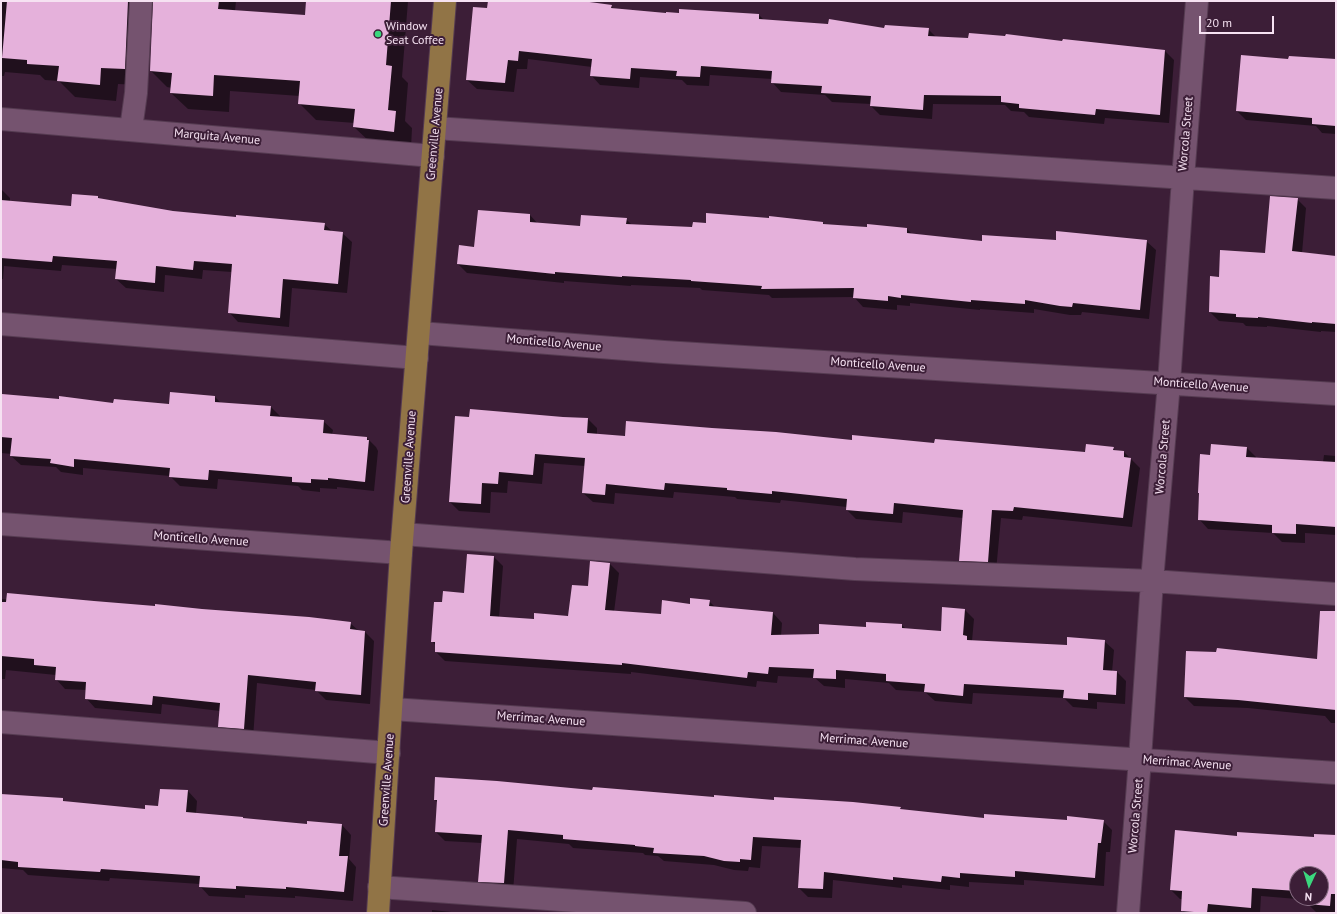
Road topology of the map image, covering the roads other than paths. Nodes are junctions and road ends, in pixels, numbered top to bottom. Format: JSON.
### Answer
{"nodes":[{"id":1,"x":141,"y":1,"type":"edge"},
{"id":2,"x":445,"y":1,"type":"edge"},
{"id":3,"x":1197,"y":1,"type":"edge"},
{"id":4,"x":1,"y":119,"type":"edge"},
{"id":5,"x":435,"y":128,"type":"junction"},
{"id":6,"x":131,"y":129,"type":"junction"},
{"id":7,"x":433,"y":156,"type":"junction"},
{"id":8,"x":1183,"y":178,"type":"junction"},
{"id":9,"x":1336,"y":188,"type":"edge"},
{"id":10,"x":1,"y":324,"type":"edge"},
{"id":11,"x":420,"y":333,"type":"junction"},
{"id":12,"x":417,"y":358,"type":"junction"},
{"id":13,"x":1169,"y":383,"type":"junction"},
{"id":14,"x":1336,"y":394,"type":"edge"},
{"id":15,"x":1,"y":524,"type":"edge"},
{"id":16,"x":402,"y":543,"type":"junction"},
{"id":17,"x":1152,"y":581,"type":"junction"},
{"id":18,"x":1336,"y":594,"type":"edge"},
{"id":19,"x":392,"y":709,"type":"junction"},
{"id":20,"x":1,"y":722,"type":"edge"},
{"id":21,"x":389,"y":753,"type":"junction"},
{"id":22,"x":1140,"y":760,"type":"junction"},
{"id":23,"x":1336,"y":773,"type":"edge"},
{"id":24,"x":379,"y":887,"type":"junction"},
{"id":25,"x":378,"y":913,"type":"edge"},
{"id":26,"x":745,"y":913,"type":"edge"},
{"id":27,"x":1128,"y":913,"type":"edge"}],
"edges":[{"from":1,"to":6,"type":"street"},
{"from":2,"to":5,"type":"main road","name":"Greenville Avenue"},
{"from":3,"to":8,"type":"street","name":"Worcola Street"},
{"from":4,"to":6,"type":"street","name":"Marquita Avenue"},
{"from":5,"to":7,"type":"main road","name":"Greenville Avenue"},
{"from":5,"to":8,"type":"street"},
{"from":6,"to":7,"type":"street","name":"Marquita Avenue"},
{"from":7,"to":11,"type":"main road","name":"Greenville Avenue"},
{"from":8,"to":9,"type":"street"},
{"from":8,"to":13,"type":"street","name":"Worcola Street"},
{"from":10,"to":12,"type":"street"},
{"from":11,"to":12,"type":"main road","name":"Greenville Avenue"},
{"from":11,"to":13,"type":"street","name":"Monticello Avenue"},
{"from":12,"to":16,"type":"main road","name":"Greenville Avenue"},
{"from":13,"to":14,"type":"street","name":"Monticello Avenue"},
{"from":13,"to":17,"type":"street","name":"Worcola Street"},
{"from":15,"to":16,"type":"street","name":"Monticello Avenue"},
{"from":16,"to":17,"type":"street","name":"Monticello Avenue"},
{"from":16,"to":19,"type":"main road","name":"Greenville Avenue"},
{"from":17,"to":18,"type":"street","name":"Monticello Avenue"},
{"from":17,"to":22,"type":"street","name":"Worcola Street"},
{"from":19,"to":21,"type":"main road","name":"Greenville Avenue"},
{"from":19,"to":22,"type":"street","name":"Merrimac Avenue"},
{"from":20,"to":21,"type":"street"},
{"from":21,"to":24,"type":"main road","name":"Greenville Avenue"},
{"from":22,"to":23,"type":"street","name":"Merrimac Avenue"},
{"from":22,"to":27,"type":"street","name":"Worcola Street"},
{"from":24,"to":25,"type":"main road","name":"Greenville Avenue"},
{"from":24,"to":26,"type":"street"}]}
